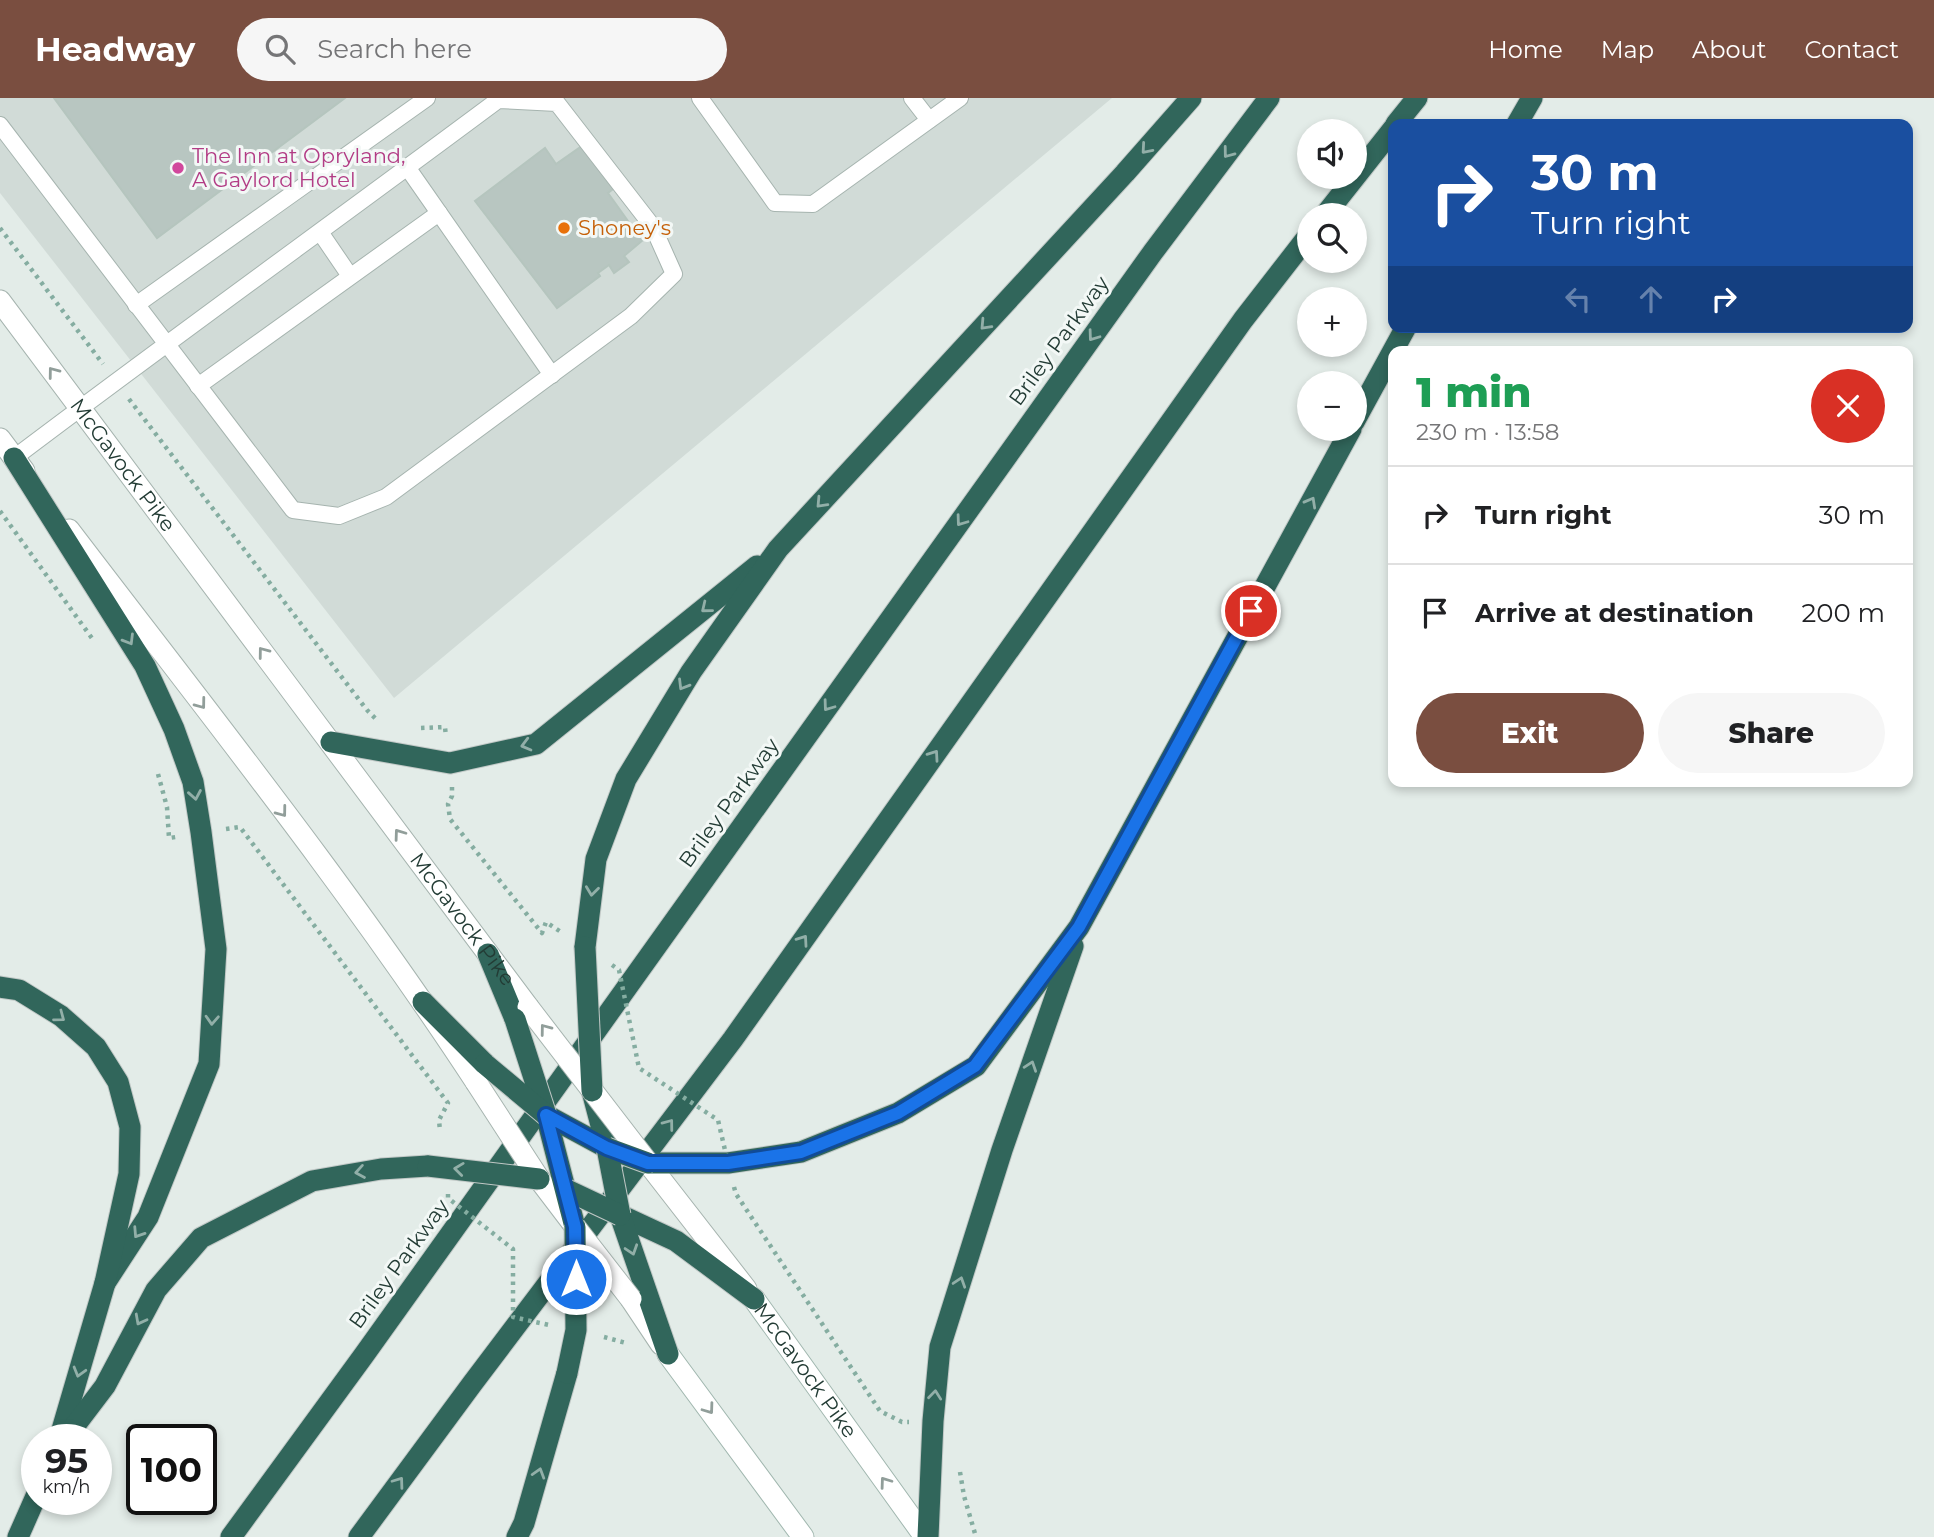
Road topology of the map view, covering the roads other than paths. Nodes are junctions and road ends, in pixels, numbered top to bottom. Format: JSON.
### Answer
{"nodes":[{"id":1,"x":427,"y":98,"type":"edge"},
{"id":2,"x":700,"y":98,"type":"edge"},
{"id":3,"x":912,"y":98,"type":"edge"},
{"id":4,"x":960,"y":98,"type":"edge"},
{"id":5,"x":1191,"y":98,"type":"edge"},
{"id":6,"x":1269,"y":98,"type":"edge"},
{"id":7,"x":1417,"y":98,"type":"edge"},
{"id":8,"x":1532,"y":98,"type":"edge"},
{"id":9,"x":1400,"y":119,"type":"edge"},
{"id":10,"x":1520,"y":119,"type":"edge"},
{"id":11,"x":929,"y":120,"type":"junction"},
{"id":12,"x":0,"y":125,"type":"edge"},
{"id":13,"x":1388,"y":135,"type":"edge"},
{"id":14,"x":407,"y":167,"type":"junction"},
{"id":15,"x":1334,"y":203,"type":"edge"},
{"id":16,"x":439,"y":213,"type":"junction"},
{"id":17,"x":320,"y":232,"type":"junction"},
{"id":18,"x":1297,"y":250,"type":"edge"},
{"id":19,"x":351,"y":276,"type":"junction"},
{"id":20,"x":0,"y":301,"type":"edge"},
{"id":21,"x":136,"y":305,"type":"junction"},
{"id":22,"x":167,"y":345,"type":"junction"},
{"id":23,"x":1388,"y":360,"type":"edge"},
{"id":24,"x":552,"y":374,"type":"junction"},
{"id":25,"x":198,"y":386,"type":"junction"},
{"id":26,"x":1367,"y":398,"type":"edge"},
{"id":27,"x":79,"y":408,"type":"junction"},
{"id":28,"x":0,"y":439,"type":"edge"},
{"id":29,"x":1344,"y":441,"type":"edge"},
{"id":30,"x":14,"y":458,"type":"junction"},
{"id":31,"x":778,"y":549,"type":"junction"},
{"id":32,"x":331,"y":742,"type":"junction"},
{"id":33,"x":1079,"y":927,"type":"junction"},
{"id":34,"x":488,"y":954,"type":"joint"},
{"id":35,"x":0,"y":987,"type":"edge"},
{"id":36,"x":423,"y":1002,"type":"joint"},
{"id":37,"x":522,"y":1013,"type":"junction"},
{"id":38,"x":480,"y":1073,"type":"junction"},
{"id":39,"x":592,"y":1091,"type":"junction"},
{"id":40,"x":546,"y":1115,"type":"junction"},
{"id":41,"x":607,"y":1148,"type":"junction"},
{"id":42,"x":648,"y":1163,"type":"junction"},
{"id":43,"x":539,"y":1179,"type":"junction"},
{"id":44,"x":567,"y":1190,"type":"junction"},
{"id":45,"x":620,"y":1215,"type":"junction"},
{"id":46,"x":575,"y":1227,"type":"junction"},
{"id":47,"x":105,"y":1283,"type":"junction"},
{"id":48,"x":637,"y":1292,"type":"junction"},
{"id":49,"x":754,"y":1299,"type":"junction"},
{"id":50,"x":65,"y":1424,"type":"edge"},
{"id":51,"x":74,"y":1424,"type":"edge"},
{"id":52,"x":28,"y":1515,"type":"edge"},
{"id":53,"x":18,"y":1537,"type":"edge"},
{"id":54,"x":231,"y":1537,"type":"edge"},
{"id":55,"x":359,"y":1537,"type":"edge"},
{"id":56,"x":517,"y":1537,"type":"edge"},
{"id":57,"x":803,"y":1537,"type":"edge"},
{"id":58,"x":926,"y":1537,"type":"edge"}],
"edges":[{"from":1,"to":21,"type":"lane"},
{"from":2,"to":11,"type":"lane"},
{"from":3,"to":11,"type":"lane"},
{"from":4,"to":11,"type":"lane"},
{"from":5,"to":31,"type":"highway","one_way":true},
{"from":6,"to":54,"type":"highway","name":"Briley Parkway","one_way":true},
{"from":7,"to":9,"type":"highway"},
{"from":8,"to":10,"type":"highway"},
{"from":12,"to":21,"type":"lane"},
{"from":13,"to":15,"type":"highway"},
{"from":14,"to":16,"type":"lane"},
{"from":14,"to":17,"type":"lane"},
{"from":14,"to":24,"type":"lane"},
{"from":16,"to":19,"type":"lane"},
{"from":16,"to":24,"type":"lane"},
{"from":17,"to":19,"type":"lane"},
{"from":17,"to":22,"type":"lane"},
{"from":55,"to":18,"type":"highway","one_way":true},
{"from":19,"to":25,"type":"lane"},
{"from":27,"to":20,"type":"street","name":"McGavock Pike","one_way":true},
{"from":21,"to":22,"type":"lane"},
{"from":22,"to":25,"type":"lane"},
{"from":22,"to":27,"type":"lane"},
{"from":23,"to":26,"type":"highway"},
{"from":24,"to":25,"type":"lane"},
{"from":27,"to":30,"type":"lane"},
{"from":32,"to":27,"type":"street","name":"McGavock Pike","one_way":true},
{"from":28,"to":30,"type":"street"},
{"from":33,"to":29,"type":"highway","one_way":true},
{"from":30,"to":36,"type":"street","one_way":true},
{"from":30,"to":47,"type":"highway","one_way":true},
{"from":31,"to":32,"type":"highway","one_way":true},
{"from":31,"to":39,"type":"highway","one_way":true,"bridge":true},
{"from":34,"to":32,"type":"street","name":"McGavock Pike","one_way":true},
{"from":33,"to":42,"type":"highway"},
{"from":58,"to":33,"type":"highway","one_way":true},
{"from":34,"to":37,"type":"highway"},
{"from":35,"to":47,"type":"highway","one_way":true},
{"from":36,"to":38,"type":"highway"},
{"from":39,"to":37,"type":"street","name":"McGavock Pike","one_way":true,"bridge":true},
{"from":37,"to":40,"type":"highway","bridge":true},
{"from":38,"to":40,"type":"highway","bridge":true},
{"from":38,"to":43,"type":"street","bridge":true},
{"from":39,"to":41,"type":"highway","bridge":true},
{"from":39,"to":42,"type":"street","name":"McGavock Pike","bridge":true},
{"from":40,"to":41,"type":"highway"},
{"from":40,"to":44,"type":"highway"},
{"from":41,"to":42,"type":"highway","bridge":true},
{"from":41,"to":45,"type":"highway","bridge":true},
{"from":42,"to":49,"type":"street","name":"McGavock Pike"},
{"from":43,"to":44,"type":"highway"},
{"from":43,"to":46,"type":"street"},
{"from":43,"to":51,"type":"highway","one_way":true,"bridge":true},
{"from":44,"to":45,"type":"highway","bridge":true},
{"from":44,"to":46,"type":"highway"},
{"from":45,"to":48,"type":"highway","one_way":true},
{"from":45,"to":49,"type":"highway"},
{"from":46,"to":48,"type":"street","bridge":true},
{"from":56,"to":46,"type":"highway","one_way":true,"bridge":true},
{"from":47,"to":50,"type":"highway","one_way":true},
{"from":48,"to":57,"type":"street","one_way":true},
{"from":58,"to":49,"type":"street","name":"McGavock Pike","one_way":true},
{"from":52,"to":53,"type":"highway"}]}
